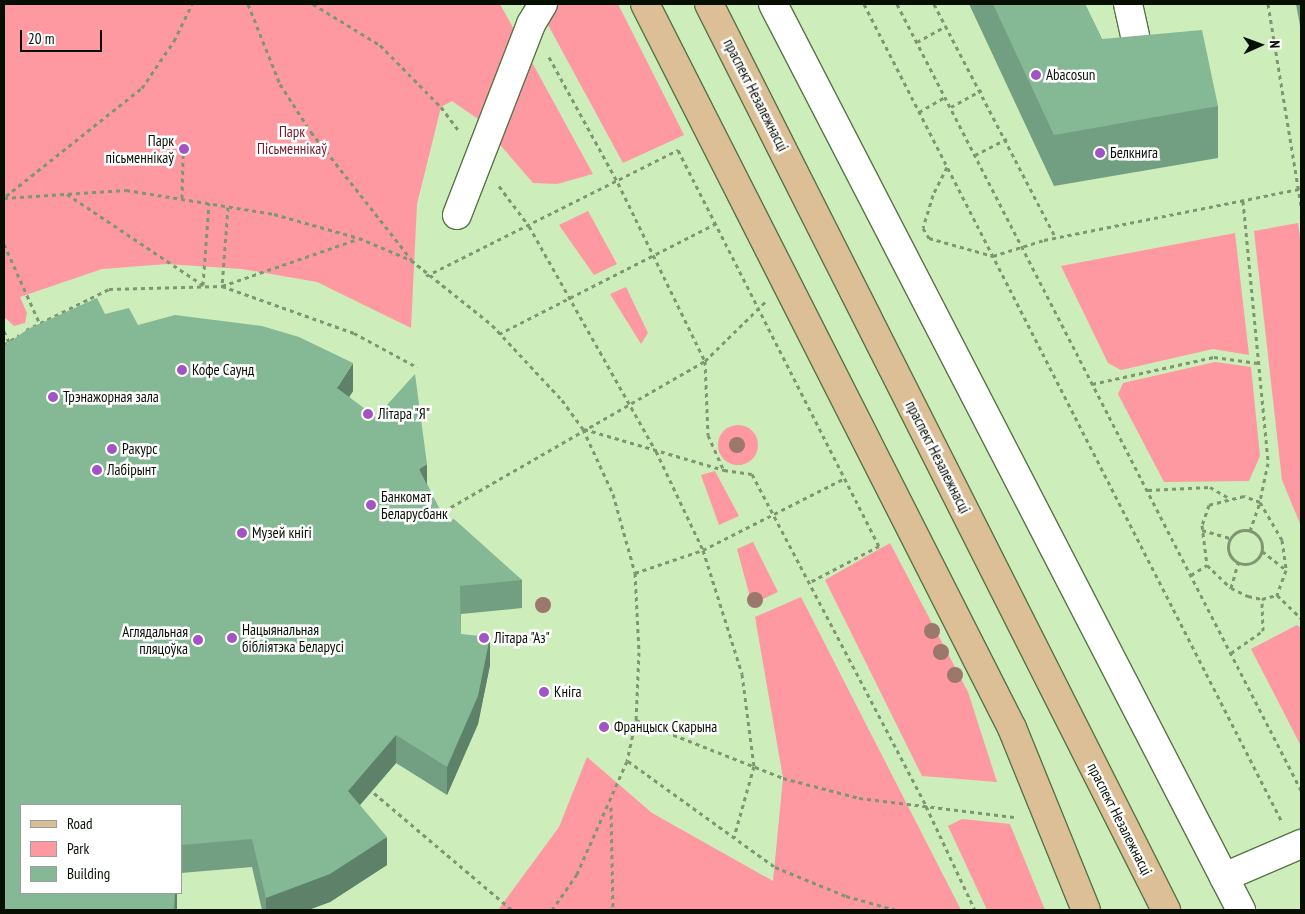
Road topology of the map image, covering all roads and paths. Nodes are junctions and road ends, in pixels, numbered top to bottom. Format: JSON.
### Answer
{"nodes":[{"id":1,"x":192,"y":4,"type":"edge"},
{"id":2,"x":248,"y":4,"type":"edge"},
{"id":3,"x":313,"y":4,"type":"edge"},
{"id":4,"x":645,"y":4,"type":"edge"},
{"id":5,"x":709,"y":4,"type":"edge"},
{"id":6,"x":773,"y":4,"type":"edge"},
{"id":7,"x":864,"y":4,"type":"edge"},
{"id":8,"x":897,"y":4,"type":"edge"},
{"id":9,"x":934,"y":4,"type":"edge"},
{"id":10,"x":1128,"y":4,"type":"edge"},
{"id":11,"x":1268,"y":4,"type":"edge"},
{"id":12,"x":537,"y":14,"type":"edge"},
{"id":13,"x":946,"y":26,"type":"junction"},
{"id":14,"x":917,"y":42,"type":"junction"},
{"id":15,"x":1142,"y":67,"type":"edge"},
{"id":16,"x":982,"y":90,"type":"junction"},
{"id":17,"x":945,"y":97,"type":"junction"},
{"id":18,"x":951,"y":107,"type":"junction"},
{"id":19,"x":919,"y":112,"type":"junction"},
{"id":20,"x":1007,"y":139,"type":"junction"},
{"id":21,"x":183,"y":153,"type":"dead end"},
{"id":22,"x":975,"y":155,"type":"junction"},
{"id":23,"x":477,"y":156,"type":"junction"},
{"id":24,"x":947,"y":167,"type":"junction"},
{"id":25,"x":1301,"y":176,"type":"edge"},
{"id":26,"x":1296,"y":178,"type":"junction"},
{"id":27,"x":618,"y":182,"type":"junction"},
{"id":28,"x":1299,"y":189,"type":"junction"},
{"id":29,"x":66,"y":194,"type":"junction"},
{"id":30,"x":4,"y":198,"type":"edge"},
{"id":31,"x":182,"y":198,"type":"junction"},
{"id":32,"x":1243,"y":201,"type":"junction"},
{"id":33,"x":209,"y":203,"type":"junction"},
{"id":34,"x":1301,"y":204,"type":"edge"},
{"id":35,"x":228,"y":207,"type":"junction"},
{"id":36,"x":457,"y":215,"type":"dead end"},
{"id":37,"x":717,"y":223,"type":"junction"},
{"id":38,"x":529,"y":226,"type":"junction"},
{"id":39,"x":359,"y":238,"type":"junction"},
{"id":40,"x":1056,"y":238,"type":"junction"},
{"id":41,"x":4,"y":244,"type":"edge"},
{"id":42,"x":1021,"y":246,"type":"junction"},
{"id":43,"x":993,"y":256,"type":"junction"},
{"id":44,"x":654,"y":258,"type":"junction"},
{"id":45,"x":411,"y":260,"type":"junction"},
{"id":46,"x":426,"y":276,"type":"junction"},
{"id":47,"x":203,"y":285,"type":"junction"},
{"id":48,"x":222,"y":286,"type":"junction"},
{"id":49,"x":570,"y":299,"type":"junction"},
{"id":50,"x":767,"y":300,"type":"dead end"},
{"id":51,"x":758,"y":307,"type":"junction"},
{"id":52,"x":39,"y":322,"type":"junction"},
{"id":53,"x":4,"y":331,"type":"edge"},
{"id":54,"x":499,"y":334,"type":"junction"},
{"id":55,"x":9,"y":342,"type":"junction"},
{"id":56,"x":4,"y":345,"type":"edge"},
{"id":57,"x":705,"y":361,"type":"junction"},
{"id":58,"x":1258,"y":363,"type":"junction"},
{"id":59,"x":417,"y":367,"type":"dead end"},
{"id":60,"x":1092,"y":384,"type":"junction"},
{"id":61,"x":628,"y":404,"type":"junction"},
{"id":62,"x":583,"y":429,"type":"junction"},
{"id":63,"x":656,"y":451,"type":"junction"},
{"id":64,"x":724,"y":470,"type":"junction"},
{"id":65,"x":845,"y":478,"type":"junction"},
{"id":66,"x":1148,"y":490,"type":"junction"},
{"id":67,"x":1228,"y":498,"type":"junction"},
{"id":68,"x":1260,"y":502,"type":"junction"},
{"id":69,"x":444,"y":511,"type":"dead end"},
{"id":70,"x":774,"y":516,"type":"junction"},
{"id":71,"x":1202,"y":530,"type":"junction"},
{"id":72,"x":1250,"y":531,"type":"junction"},
{"id":73,"x":1230,"y":538,"type":"junction"},
{"id":74,"x":702,"y":550,"type":"junction"},
{"id":75,"x":1262,"y":551,"type":"junction"},
{"id":76,"x":1238,"y":563,"type":"junction"},
{"id":77,"x":1207,"y":565,"type":"junction"},
{"id":78,"x":1286,"y":570,"type":"junction"},
{"id":79,"x":635,"y":573,"type":"junction"},
{"id":80,"x":1191,"y":575,"type":"junction"},
{"id":81,"x":810,"y":582,"type":"junction"},
{"id":82,"x":1231,"y":588,"type":"junction"},
{"id":83,"x":1277,"y":595,"type":"junction"},
{"id":84,"x":1262,"y":599,"type":"junction"},
{"id":85,"x":1301,"y":618,"type":"edge"},
{"id":86,"x":1231,"y":653,"type":"junction"},
{"id":87,"x":636,"y":720,"type":"junction"},
{"id":88,"x":628,"y":761,"type":"junction"},
{"id":89,"x":754,"y":766,"type":"junction"},
{"id":90,"x":1301,"y":790,"type":"edge"},
{"id":91,"x":374,"y":793,"type":"dead end"},
{"id":92,"x":611,"y":804,"type":"junction"},
{"id":93,"x":926,"y":806,"type":"junction"},
{"id":94,"x":1014,"y":817,"type":"dead end"},
{"id":95,"x":734,"y":837,"type":"junction"},
{"id":96,"x":1298,"y":846,"type":"edge"},
{"id":97,"x":1224,"y":877,"type":"junction"},
{"id":98,"x":512,"y":910,"type":"edge"},
{"id":99,"x":552,"y":910,"type":"edge"},
{"id":100,"x":613,"y":910,"type":"edge"},
{"id":101,"x":898,"y":910,"type":"edge"},
{"id":102,"x":975,"y":910,"type":"edge"},
{"id":103,"x":1086,"y":910,"type":"edge"},
{"id":104,"x":1166,"y":910,"type":"edge"},
{"id":105,"x":1241,"y":910,"type":"edge"}],
"edges":[{"from":1,"to":30,"type":"path"},
{"from":2,"to":45,"type":"path"},
{"from":3,"to":23,"type":"path"},
{"from":4,"to":103,"type":"main road"},
{"from":5,"to":104,"type":"main road","name":"праспект Незалежнасці"},
{"from":6,"to":97,"type":"lane"},
{"from":7,"to":19,"type":"path"},
{"from":8,"to":14,"type":"path"},
{"from":9,"to":13,"type":"path"},
{"from":10,"to":15,"type":"lane"},
{"from":11,"to":26,"type":"path"},
{"from":12,"to":23,"type":"lane"},
{"from":12,"to":27,"type":"path"},
{"from":13,"to":14,"type":"path"},
{"from":13,"to":16,"type":"path"},
{"from":14,"to":17,"type":"path"},
{"from":16,"to":18,"type":"path"},
{"from":16,"to":20,"type":"path"},
{"from":17,"to":18,"type":"path"},
{"from":17,"to":19,"type":"path"},
{"from":18,"to":22,"type":"path"},
{"from":19,"to":24,"type":"path"},
{"from":20,"to":22,"type":"path"},
{"from":20,"to":40,"type":"path"},
{"from":21,"to":31,"type":"path"},
{"from":22,"to":42,"type":"path"},
{"from":23,"to":36,"type":"lane"},
{"from":23,"to":38,"type":"path"},
{"from":24,"to":43,"type":"path"},
{"from":24,"to":43,"type":"path"},
{"from":25,"to":26,"type":"path"},
{"from":26,"to":28,"type":"path"},
{"from":27,"to":37,"type":"path"},
{"from":27,"to":38,"type":"path"},
{"from":27,"to":44,"type":"path"},
{"from":28,"to":32,"type":"path"},
{"from":28,"to":34,"type":"path"},
{"from":29,"to":30,"type":"path"},
{"from":29,"to":31,"type":"path"},
{"from":29,"to":47,"type":"path"},
{"from":31,"to":33,"type":"path"},
{"from":32,"to":40,"type":"path"},
{"from":32,"to":58,"type":"path"},
{"from":33,"to":35,"type":"path"},
{"from":33,"to":47,"type":"path"},
{"from":35,"to":39,"type":"path"},
{"from":35,"to":48,"type":"path"},
{"from":37,"to":44,"type":"path"},
{"from":37,"to":51,"type":"path"},
{"from":38,"to":46,"type":"path"},
{"from":38,"to":49,"type":"path"},
{"from":39,"to":45,"type":"path"},
{"from":39,"to":48,"type":"path"},
{"from":40,"to":42,"type":"path"},
{"from":41,"to":52,"type":"path"},
{"from":42,"to":43,"type":"path"},
{"from":42,"to":60,"type":"path"},
{"from":43,"to":96,"type":"path"},
{"from":44,"to":49,"type":"path"},
{"from":44,"to":57,"type":"path"},
{"from":45,"to":46,"type":"path"},
{"from":46,"to":54,"type":"path"},
{"from":47,"to":48,"type":"path"},
{"from":47,"to":52,"type":"path"},
{"from":48,"to":59,"type":"path"},
{"from":49,"to":54,"type":"path"},
{"from":49,"to":61,"type":"path"},
{"from":50,"to":51,"type":"path"},
{"from":51,"to":57,"type":"path"},
{"from":51,"to":65,"type":"path"},
{"from":52,"to":55,"type":"path"},
{"from":53,"to":55,"type":"path"},
{"from":54,"to":62,"type":"path"},
{"from":55,"to":56,"type":"path"},
{"from":57,"to":61,"type":"path"},
{"from":57,"to":64,"type":"path"},
{"from":58,"to":60,"type":"path"},
{"from":58,"to":68,"type":"path"},
{"from":60,"to":66,"type":"path"},
{"from":61,"to":62,"type":"path"},
{"from":61,"to":63,"type":"path"},
{"from":62,"to":63,"type":"path"},
{"from":62,"to":69,"type":"path"},
{"from":62,"to":79,"type":"path"},
{"from":63,"to":64,"type":"path"},
{"from":63,"to":74,"type":"path"},
{"from":64,"to":70,"type":"path"},
{"from":65,"to":70,"type":"path"},
{"from":65,"to":81,"type":"path"},
{"from":66,"to":67,"type":"path"},
{"from":66,"to":80,"type":"path"},
{"from":67,"to":68,"type":"path"},
{"from":67,"to":71,"type":"path"},
{"from":68,"to":72,"type":"path"},
{"from":68,"to":78,"type":"path"},
{"from":70,"to":74,"type":"path"},
{"from":70,"to":81,"type":"path"},
{"from":71,"to":73,"type":"path"},
{"from":71,"to":77,"type":"path"},
{"from":72,"to":73,"type":"path"},
{"from":72,"to":75,"type":"path"},
{"from":73,"to":76,"type":"path"},
{"from":74,"to":79,"type":"path"},
{"from":74,"to":89,"type":"path"},
{"from":75,"to":76,"type":"path"},
{"from":75,"to":78,"type":"path"},
{"from":76,"to":82,"type":"path"},
{"from":77,"to":80,"type":"path"},
{"from":77,"to":82,"type":"path"},
{"from":78,"to":83,"type":"path"},
{"from":79,"to":87,"type":"path"},
{"from":80,"to":86,"type":"path"},
{"from":81,"to":93,"type":"path"},
{"from":82,"to":84,"type":"path"},
{"from":83,"to":84,"type":"path"},
{"from":83,"to":85,"type":"path"},
{"from":84,"to":86,"type":"path"},
{"from":86,"to":90,"type":"path"},
{"from":87,"to":88,"type":"path"},
{"from":87,"to":89,"type":"path"},
{"from":88,"to":92,"type":"path"},
{"from":88,"to":95,"type":"path"},
{"from":89,"to":93,"type":"path"},
{"from":89,"to":95,"type":"path"},
{"from":91,"to":98,"type":"path"},
{"from":92,"to":99,"type":"path"},
{"from":92,"to":100,"type":"path"},
{"from":93,"to":94,"type":"path"},
{"from":93,"to":102,"type":"path"},
{"from":95,"to":101,"type":"path"},
{"from":96,"to":97,"type":"lane"},
{"from":97,"to":105,"type":"lane"}]}
